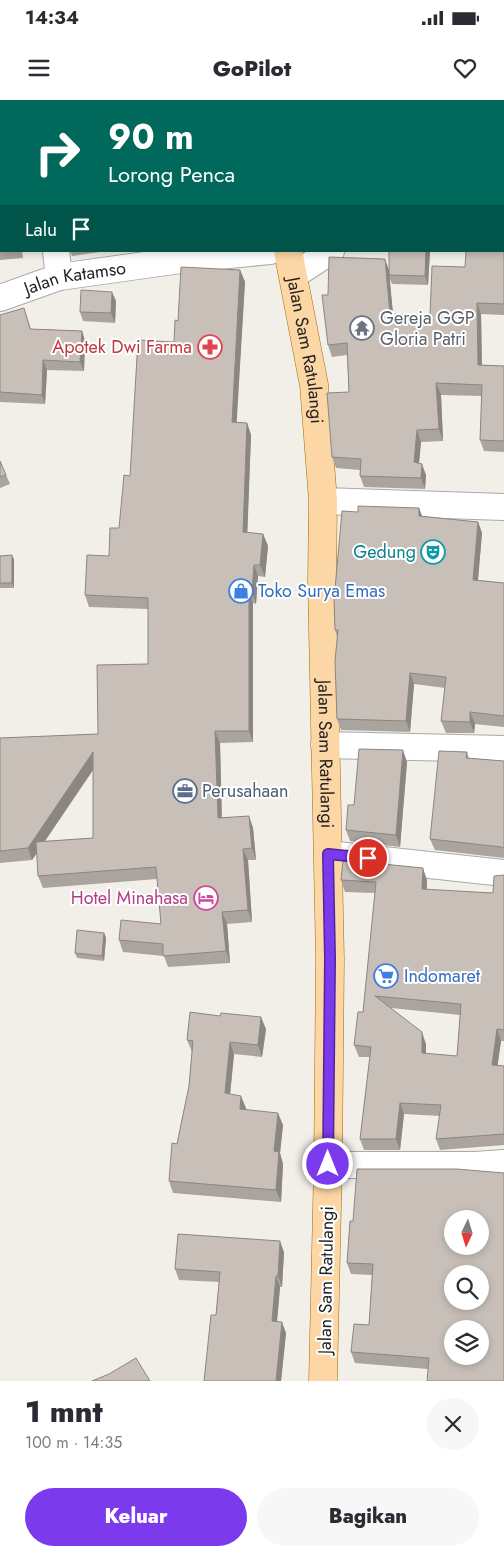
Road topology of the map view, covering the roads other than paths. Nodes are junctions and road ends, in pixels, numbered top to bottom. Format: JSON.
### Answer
{"nodes":[{"id":1,"x":56,"y":252,"type":"edge"},
{"id":2,"x":260,"y":252,"type":"edge"},
{"id":3,"x":328,"y":252,"type":"edge"},
{"id":4,"x":290,"y":264,"type":"edge"},
{"id":5,"x":59,"y":277,"type":"junction"},
{"id":6,"x":0,"y":298,"type":"edge"},
{"id":7,"x":324,"y":501,"type":"junction"},
{"id":8,"x":504,"y":507,"type":"edge"},
{"id":9,"x":324,"y":745,"type":"junction"},
{"id":10,"x":504,"y":749,"type":"edge"},
{"id":11,"x":328,"y":854,"type":"junction"},
{"id":12,"x":504,"y":873,"type":"edge"},
{"id":13,"x":504,"y":1163,"type":"edge"},
{"id":14,"x":328,"y":1164,"type":"junction"},
{"id":15,"x":323,"y":1381,"type":"edge"}],
"edges":[{"from":1,"to":5,"type":"street"},
{"from":2,"to":5,"type":"street","name":"Jalan Katamso"},
{"from":3,"to":4,"type":"street"},
{"from":4,"to":7,"type":"main road","name":"Jalan Sam Ratulangi"},
{"from":5,"to":6,"type":"street","name":"Jalan Katamso"},
{"from":7,"to":8,"type":"street"},
{"from":7,"to":9,"type":"main road","name":"Jalan Sam Ratulangi"},
{"from":9,"to":10,"type":"street"},
{"from":9,"to":11,"type":"main road","name":"Jalan Sam Ratulangi"},
{"from":11,"to":12,"type":"street"},
{"from":11,"to":14,"type":"main road","name":"Jalan Sam Ratulangi"},
{"from":13,"to":14,"type":"street"},
{"from":14,"to":15,"type":"main road","name":"Jalan Sam Ratulangi"}]}
